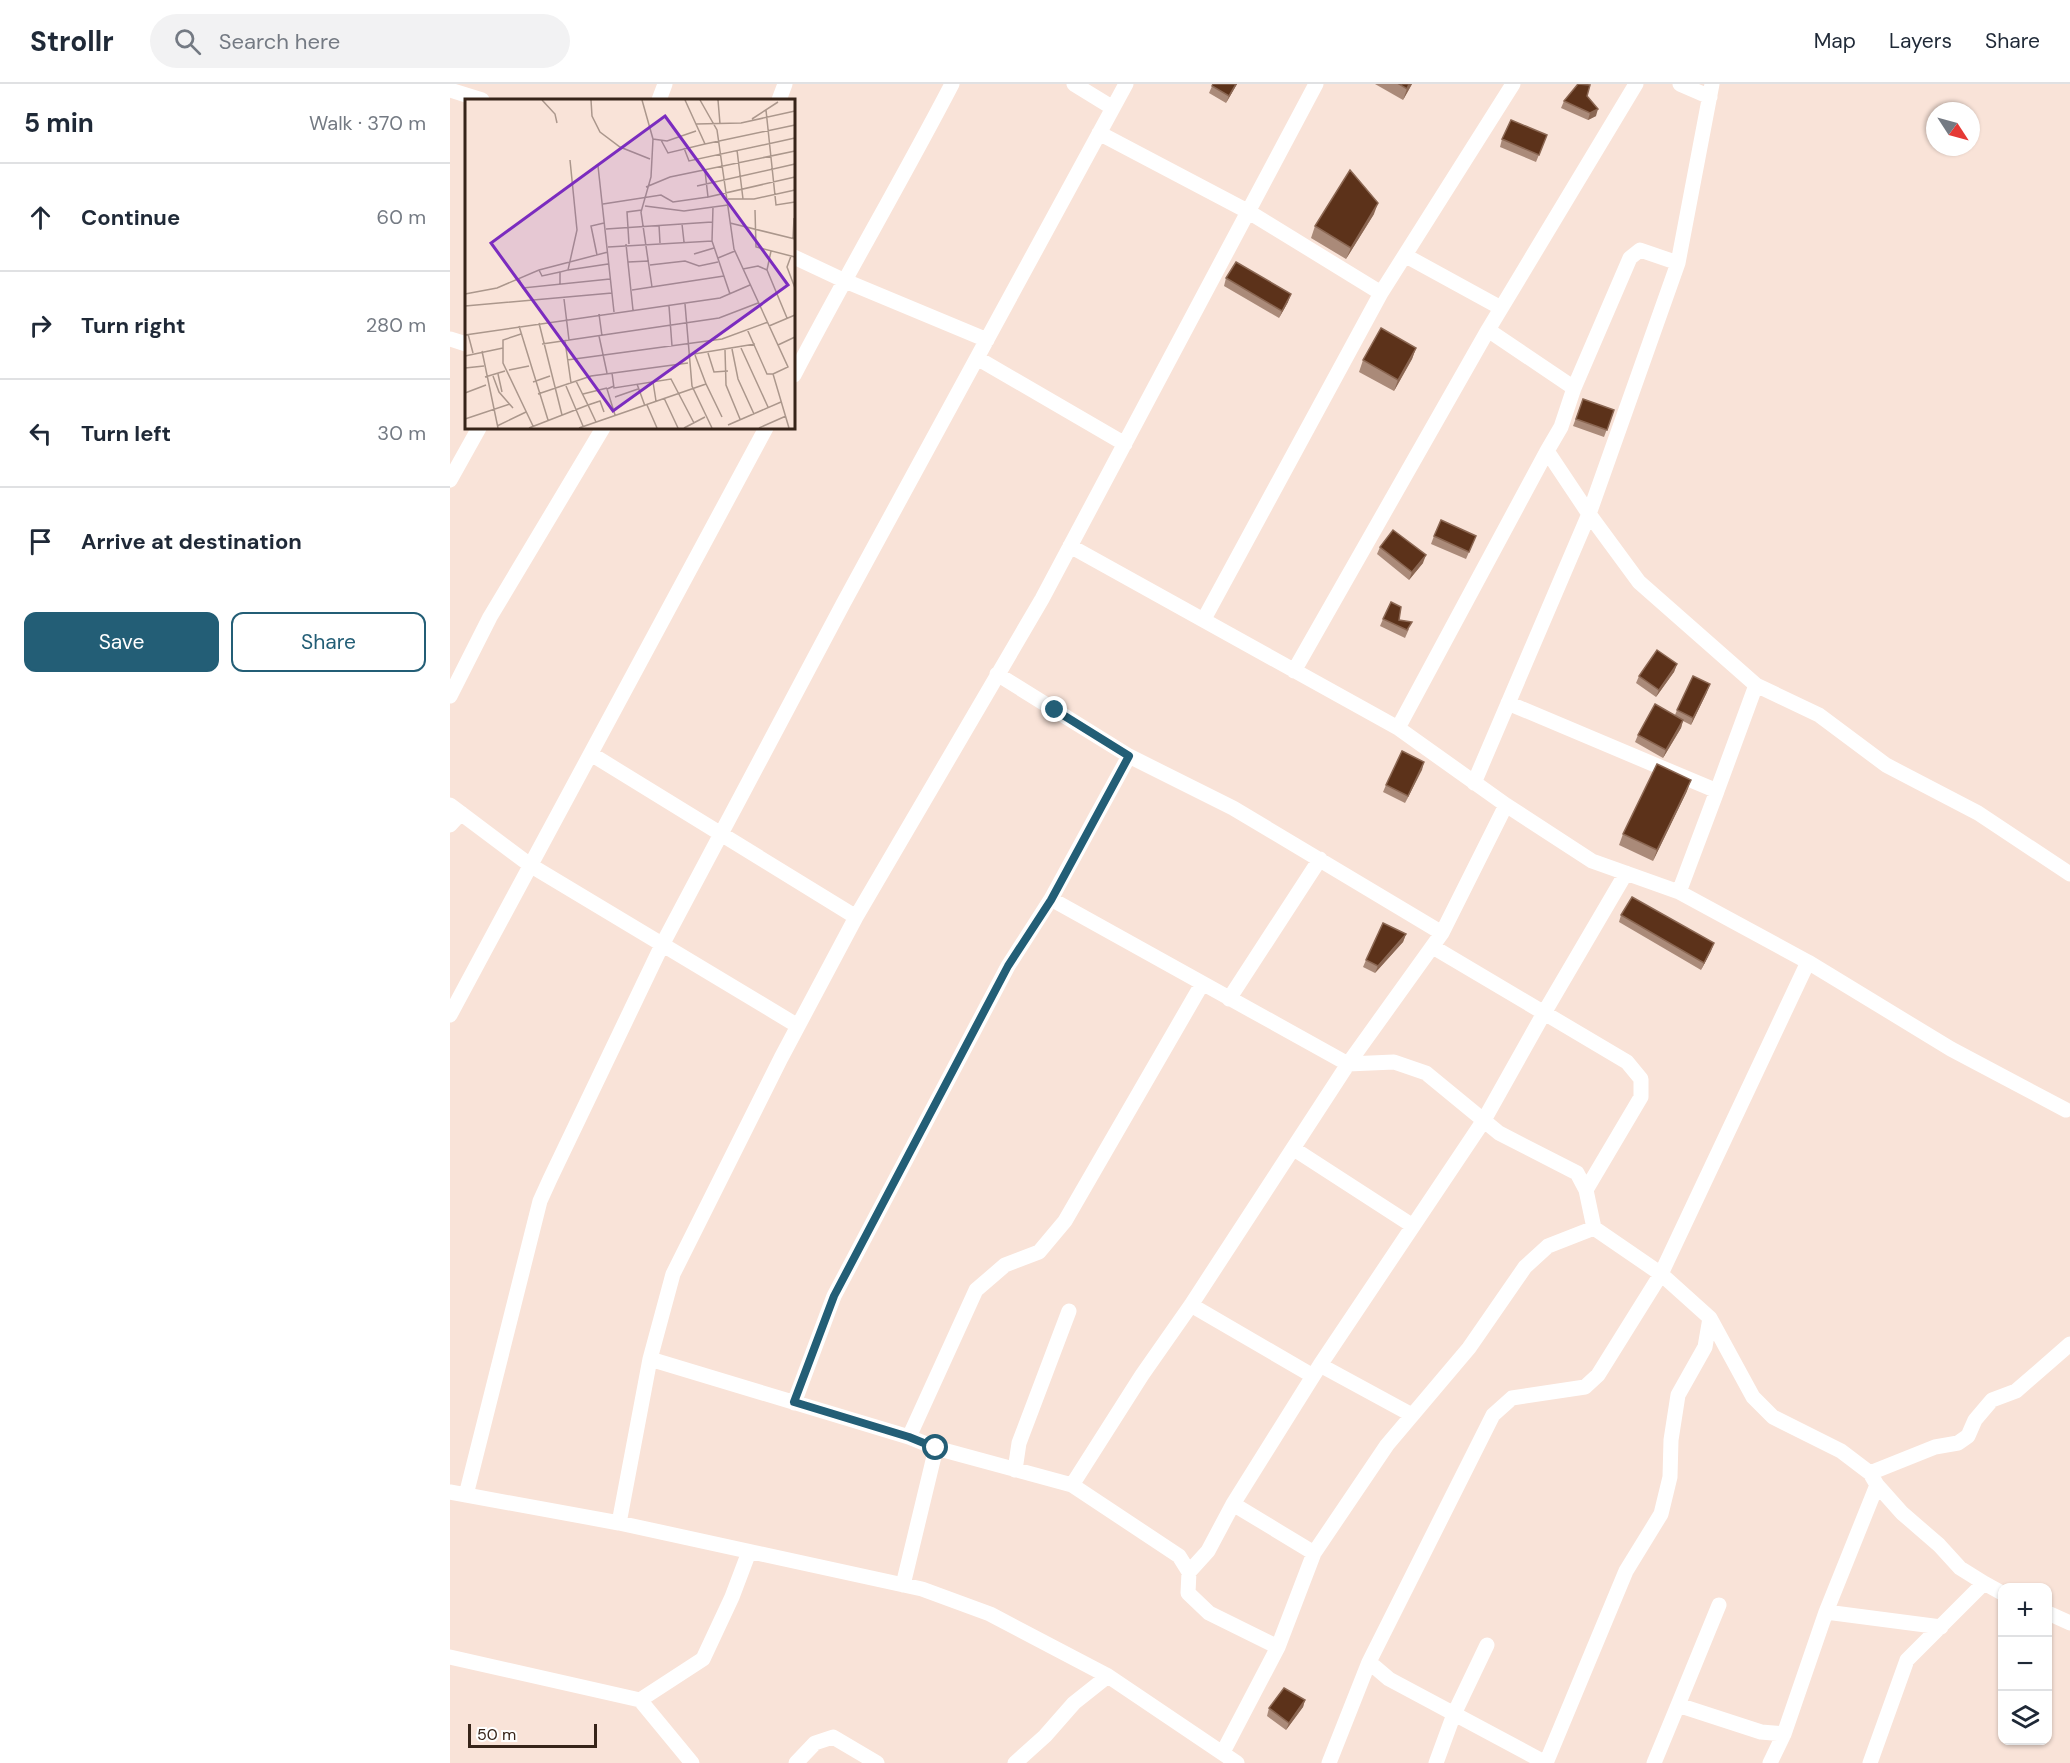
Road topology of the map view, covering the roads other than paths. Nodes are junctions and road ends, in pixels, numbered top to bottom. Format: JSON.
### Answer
{"nodes":[{"id":1,"x":665,"y":84,"type":"edge"},
{"id":2,"x":785,"y":84,"type":"edge"},
{"id":3,"x":952,"y":84,"type":"edge"},
{"id":4,"x":1074,"y":84,"type":"edge"},
{"id":5,"x":1126,"y":84,"type":"edge"},
{"id":6,"x":1316,"y":84,"type":"edge"},
{"id":7,"x":1513,"y":84,"type":"edge"},
{"id":8,"x":1636,"y":84,"type":"edge"},
{"id":9,"x":1680,"y":84,"type":"edge"},
{"id":10,"x":450,"y":90,"type":"edge"},
{"id":11,"x":1711,"y":90,"type":"edge"},
{"id":12,"x":479,"y":99,"type":"edge"},
{"id":13,"x":659,"y":99,"type":"edge"},
{"id":14,"x":779,"y":99,"type":"edge"},
{"id":15,"x":1113,"y":108,"type":"junction"},
{"id":16,"x":1100,"y":133,"type":"junction"},
{"id":17,"x":1249,"y":212,"type":"junction"},
{"id":18,"x":1406,"y":256,"type":"junction"},
{"id":19,"x":795,"y":257,"type":"edge"},
{"id":20,"x":1678,"y":263,"type":"junction"},
{"id":21,"x":843,"y":280,"type":"junction"},
{"id":22,"x":1382,"y":293,"type":"junction"},
{"id":23,"x":1501,"y":308,"type":"junction"},
{"id":24,"x":1488,"y":330,"type":"junction"},
{"id":25,"x":450,"y":339,"type":"edge"},
{"id":26,"x":987,"y":340,"type":"junction"},
{"id":27,"x":465,"y":344,"type":"edge"},
{"id":28,"x":977,"y":358,"type":"junction"},
{"id":29,"x":795,"y":373,"type":"edge"},
{"id":30,"x":1574,"y":388,"type":"junction"},
{"id":31,"x":478,"y":429,"type":"edge"},
{"id":32,"x":602,"y":429,"type":"edge"},
{"id":33,"x":764,"y":429,"type":"edge"},
{"id":34,"x":1125,"y":444,"type":"junction"},
{"id":35,"x":1547,"y":451,"type":"junction"},
{"id":36,"x":451,"y":474,"type":"edge"},
{"id":37,"x":1589,"y":514,"type":"junction"},
{"id":38,"x":1070,"y":546,"type":"junction"},
{"id":39,"x":1204,"y":619,"type":"junction"},
{"id":40,"x":1294,"y":672,"type":"junction"},
{"id":41,"x":997,"y":674,"type":"junction"},
{"id":42,"x":1756,"y":685,"type":"junction"},
{"id":43,"x":450,"y":696,"type":"edge"},
{"id":44,"x":1508,"y":704,"type":"junction"},
{"id":45,"x":1398,"y":728,"type":"junction"},
{"id":46,"x":591,"y":754,"type":"junction"},
{"id":47,"x":1129,"y":756,"type":"junction"},
{"id":48,"x":1474,"y":783,"type":"junction"},
{"id":49,"x":1717,"y":791,"type":"junction"},
{"id":50,"x":1506,"y":805,"type":"junction"},
{"id":51,"x":455,"y":809,"type":"edge"},
{"id":52,"x":450,"y":825,"type":"edge"},
{"id":53,"x":721,"y":833,"type":"junction"},
{"id":54,"x":1320,"y":859,"type":"junction"},
{"id":55,"x":530,"y":865,"type":"junction"},
{"id":56,"x":1626,"y":873,"type":"junction"},
{"id":57,"x":2070,"y":874,"type":"edge"},
{"id":58,"x":1679,"y":892,"type":"junction"},
{"id":59,"x":1051,"y":900,"type":"junction"},
{"id":60,"x":856,"y":917,"type":"junction"},
{"id":61,"x":1442,"y":933,"type":"junction"},
{"id":62,"x":662,"y":945,"type":"junction"},
{"id":63,"x":1433,"y":947,"type":"junction"},
{"id":64,"x":1808,"y":962,"type":"junction"},
{"id":65,"x":1202,"y":984,"type":"junction"},
{"id":66,"x":1229,"y":999,"type":"junction"},
{"id":67,"x":1544,"y":1013,"type":"junction"},
{"id":68,"x":450,"y":1015,"type":"edge"},
{"id":69,"x":798,"y":1026,"type":"junction"},
{"id":70,"x":1348,"y":1064,"type":"junction"},
{"id":71,"x":2066,"y":1110,"type":"dead end"},
{"id":72,"x":1484,"y":1120,"type":"junction"},
{"id":73,"x":1294,"y":1149,"type":"junction"},
{"id":74,"x":1586,"y":1190,"type":"junction"},
{"id":75,"x":1413,"y":1226,"type":"junction"},
{"id":76,"x":1594,"y":1228,"type":"junction"},
{"id":77,"x":1661,"y":1274,"type":"junction"},
{"id":78,"x":1191,"y":1305,"type":"junction"},
{"id":79,"x":1068,"y":1311,"type":"dead end"},
{"id":80,"x":1710,"y":1318,"type":"junction"},
{"id":81,"x":2070,"y":1344,"type":"edge"},
{"id":82,"x":650,"y":1359,"type":"junction"},
{"id":83,"x":1317,"y":1370,"type":"junction"},
{"id":84,"x":794,"y":1402,"type":"junction"},
{"id":85,"x":1412,"y":1415,"type":"junction"},
{"id":86,"x":909,"y":1437,"type":"junction"},
{"id":87,"x":936,"y":1448,"type":"junction"},
{"id":88,"x":1015,"y":1470,"type":"junction"},
{"id":89,"x":1874,"y":1479,"type":"junction"},
{"id":90,"x":1072,"y":1485,"type":"junction"},
{"id":91,"x":450,"y":1492,"type":"edge"},
{"id":92,"x":466,"y":1495,"type":"junction"},
{"id":93,"x":1233,"y":1504,"type":"junction"},
{"id":94,"x":619,"y":1523,"type":"junction"},
{"id":95,"x":749,"y":1552,"type":"junction"},
{"id":96,"x":1314,"y":1553,"type":"junction"},
{"id":97,"x":1189,"y":1572,"type":"junction"},
{"id":98,"x":1984,"y":1583,"type":"junction"},
{"id":99,"x":903,"y":1585,"type":"junction"},
{"id":100,"x":1998,"y":1591,"type":"edge"},
{"id":101,"x":1719,"y":1605,"type":"dead end"},
{"id":102,"x":1826,"y":1612,"type":"junction"},
{"id":103,"x":2052,"y":1615,"type":"edge"},
{"id":104,"x":2070,"y":1623,"type":"edge"},
{"id":105,"x":1941,"y":1627,"type":"junction"},
{"id":106,"x":1488,"y":1645,"type":"dead end"},
{"id":107,"x":1278,"y":1647,"type":"junction"},
{"id":108,"x":450,"y":1657,"type":"edge"},
{"id":109,"x":1369,"y":1662,"type":"junction"},
{"id":110,"x":1108,"y":1676,"type":"junction"},
{"id":111,"x":640,"y":1700,"type":"junction"},
{"id":112,"x":1678,"y":1705,"type":"junction"},
{"id":113,"x":1454,"y":1714,"type":"junction"},
{"id":114,"x":1784,"y":1734,"type":"junction"},
{"id":115,"x":1223,"y":1752,"type":"junction"},
{"id":116,"x":692,"y":1763,"type":"edge"},
{"id":117,"x":796,"y":1763,"type":"edge"},
{"id":118,"x":878,"y":1763,"type":"edge"},
{"id":119,"x":1016,"y":1763,"type":"edge"},
{"id":120,"x":1237,"y":1763,"type":"edge"},
{"id":121,"x":1329,"y":1763,"type":"edge"},
{"id":122,"x":1436,"y":1763,"type":"edge"},
{"id":123,"x":1546,"y":1763,"type":"edge"},
{"id":124,"x":1654,"y":1763,"type":"edge"},
{"id":125,"x":1770,"y":1763,"type":"edge"},
{"id":126,"x":1870,"y":1763,"type":"edge"}],
"edges":[{"from":1,"to":13,"type":"street"},
{"from":2,"to":14,"type":"street"},
{"from":3,"to":21,"type":"street"},
{"from":4,"to":15,"type":"street"},
{"from":5,"to":15,"type":"street"},
{"from":6,"to":17,"type":"street"},
{"from":7,"to":18,"type":"street"},
{"from":8,"to":23,"type":"street"},
{"from":9,"to":11,"type":"street"},
{"from":10,"to":12,"type":"street"},
{"from":11,"to":20,"type":"street"},
{"from":15,"to":16,"type":"street"},
{"from":16,"to":17,"type":"street"},
{"from":16,"to":26,"type":"street"},
{"from":17,"to":22,"type":"street"},
{"from":17,"to":34,"type":"street"},
{"from":18,"to":22,"type":"street"},
{"from":18,"to":23,"type":"street"},
{"from":19,"to":21,"type":"street"},
{"from":20,"to":30,"type":"street"},
{"from":20,"to":37,"type":"street"},
{"from":21,"to":26,"type":"street"},
{"from":21,"to":29,"type":"street"},
{"from":22,"to":39,"type":"street"},
{"from":23,"to":24,"type":"street"},
{"from":24,"to":30,"type":"street"},
{"from":24,"to":40,"type":"street"},
{"from":25,"to":27,"type":"street"},
{"from":26,"to":28,"type":"street"},
{"from":28,"to":34,"type":"street"},
{"from":28,"to":53,"type":"street"},
{"from":30,"to":35,"type":"street"},
{"from":31,"to":36,"type":"street"},
{"from":32,"to":43,"type":"street"},
{"from":33,"to":46,"type":"street"},
{"from":34,"to":38,"type":"street"},
{"from":35,"to":37,"type":"street"},
{"from":35,"to":45,"type":"street"},
{"from":37,"to":42,"type":"street"},
{"from":37,"to":44,"type":"street"},
{"from":38,"to":39,"type":"street"},
{"from":38,"to":41,"type":"street"},
{"from":39,"to":40,"type":"street"},
{"from":40,"to":45,"type":"street"},
{"from":41,"to":47,"type":"street"},
{"from":41,"to":60,"type":"street"},
{"from":42,"to":49,"type":"street"},
{"from":42,"to":57,"type":"street"},
{"from":44,"to":48,"type":"street"},
{"from":44,"to":49,"type":"street"},
{"from":45,"to":48,"type":"street"},
{"from":46,"to":53,"type":"street"},
{"from":46,"to":55,"type":"street"},
{"from":47,"to":54,"type":"street"},
{"from":47,"to":59,"type":"street"},
{"from":48,"to":50,"type":"street"},
{"from":49,"to":58,"type":"street"},
{"from":50,"to":56,"type":"street"},
{"from":50,"to":61,"type":"street"},
{"from":51,"to":52,"type":"street"},
{"from":51,"to":55,"type":"street"},
{"from":53,"to":60,"type":"street"},
{"from":53,"to":62,"type":"street"},
{"from":54,"to":61,"type":"street"},
{"from":54,"to":66,"type":"street"},
{"from":55,"to":62,"type":"street"},
{"from":55,"to":68,"type":"street"},
{"from":56,"to":58,"type":"street"},
{"from":56,"to":67,"type":"street"},
{"from":58,"to":64,"type":"street"},
{"from":59,"to":65,"type":"street"},
{"from":59,"to":84,"type":"street"},
{"from":60,"to":69,"type":"street"},
{"from":61,"to":63,"type":"street"},
{"from":62,"to":69,"type":"street"},
{"from":62,"to":92,"type":"street"},
{"from":63,"to":67,"type":"street"},
{"from":63,"to":70,"type":"street"},
{"from":64,"to":71,"type":"street"},
{"from":64,"to":77,"type":"street"},
{"from":65,"to":66,"type":"street"},
{"from":65,"to":86,"type":"street"},
{"from":66,"to":70,"type":"street"},
{"from":67,"to":72,"type":"street"},
{"from":67,"to":74,"type":"street"},
{"from":69,"to":82,"type":"street"},
{"from":70,"to":72,"type":"street"},
{"from":70,"to":73,"type":"street"},
{"from":72,"to":74,"type":"street"},
{"from":72,"to":75,"type":"street"},
{"from":73,"to":75,"type":"street"},
{"from":73,"to":78,"type":"street"},
{"from":74,"to":76,"type":"street"},
{"from":75,"to":83,"type":"street"},
{"from":76,"to":77,"type":"street"},
{"from":76,"to":85,"type":"street"},
{"from":77,"to":80,"type":"street"},
{"from":77,"to":109,"type":"street"},
{"from":78,"to":83,"type":"street"},
{"from":78,"to":90,"type":"street"},
{"from":79,"to":88,"type":"street"},
{"from":80,"to":89,"type":"street"},
{"from":80,"to":123,"type":"street"},
{"from":81,"to":89,"type":"street"},
{"from":82,"to":84,"type":"street"},
{"from":82,"to":94,"type":"street"},
{"from":83,"to":85,"type":"street"},
{"from":83,"to":93,"type":"street"},
{"from":84,"to":86,"type":"street"},
{"from":85,"to":96,"type":"street"},
{"from":86,"to":87,"type":"street"},
{"from":87,"to":88,"type":"street"},
{"from":87,"to":99,"type":"street"},
{"from":88,"to":90,"type":"street"},
{"from":89,"to":98,"type":"street"},
{"from":89,"to":102,"type":"street"},
{"from":90,"to":97,"type":"street"},
{"from":91,"to":92,"type":"street"},
{"from":92,"to":94,"type":"street"},
{"from":93,"to":96,"type":"street"},
{"from":93,"to":97,"type":"street"},
{"from":94,"to":95,"type":"street"},
{"from":95,"to":99,"type":"street"},
{"from":95,"to":111,"type":"street"},
{"from":96,"to":107,"type":"street"},
{"from":97,"to":107,"type":"street"},
{"from":98,"to":100,"type":"street"},
{"from":98,"to":105,"type":"street"},
{"from":99,"to":110,"type":"street"},
{"from":101,"to":112,"type":"street"},
{"from":102,"to":105,"type":"street"},
{"from":102,"to":114,"type":"street"},
{"from":103,"to":104,"type":"street"},
{"from":105,"to":126,"type":"street"},
{"from":106,"to":113,"type":"street"},
{"from":107,"to":115,"type":"street"},
{"from":108,"to":111,"type":"street"},
{"from":109,"to":113,"type":"street"},
{"from":109,"to":121,"type":"street"},
{"from":110,"to":115,"type":"street"},
{"from":110,"to":119,"type":"street"},
{"from":111,"to":116,"type":"street"},
{"from":112,"to":114,"type":"street"},
{"from":112,"to":124,"type":"street"},
{"from":113,"to":122,"type":"street"},
{"from":113,"to":123,"type":"street"},
{"from":114,"to":125,"type":"street"},
{"from":115,"to":120,"type":"street"},
{"from":117,"to":118,"type":"street"}]}
